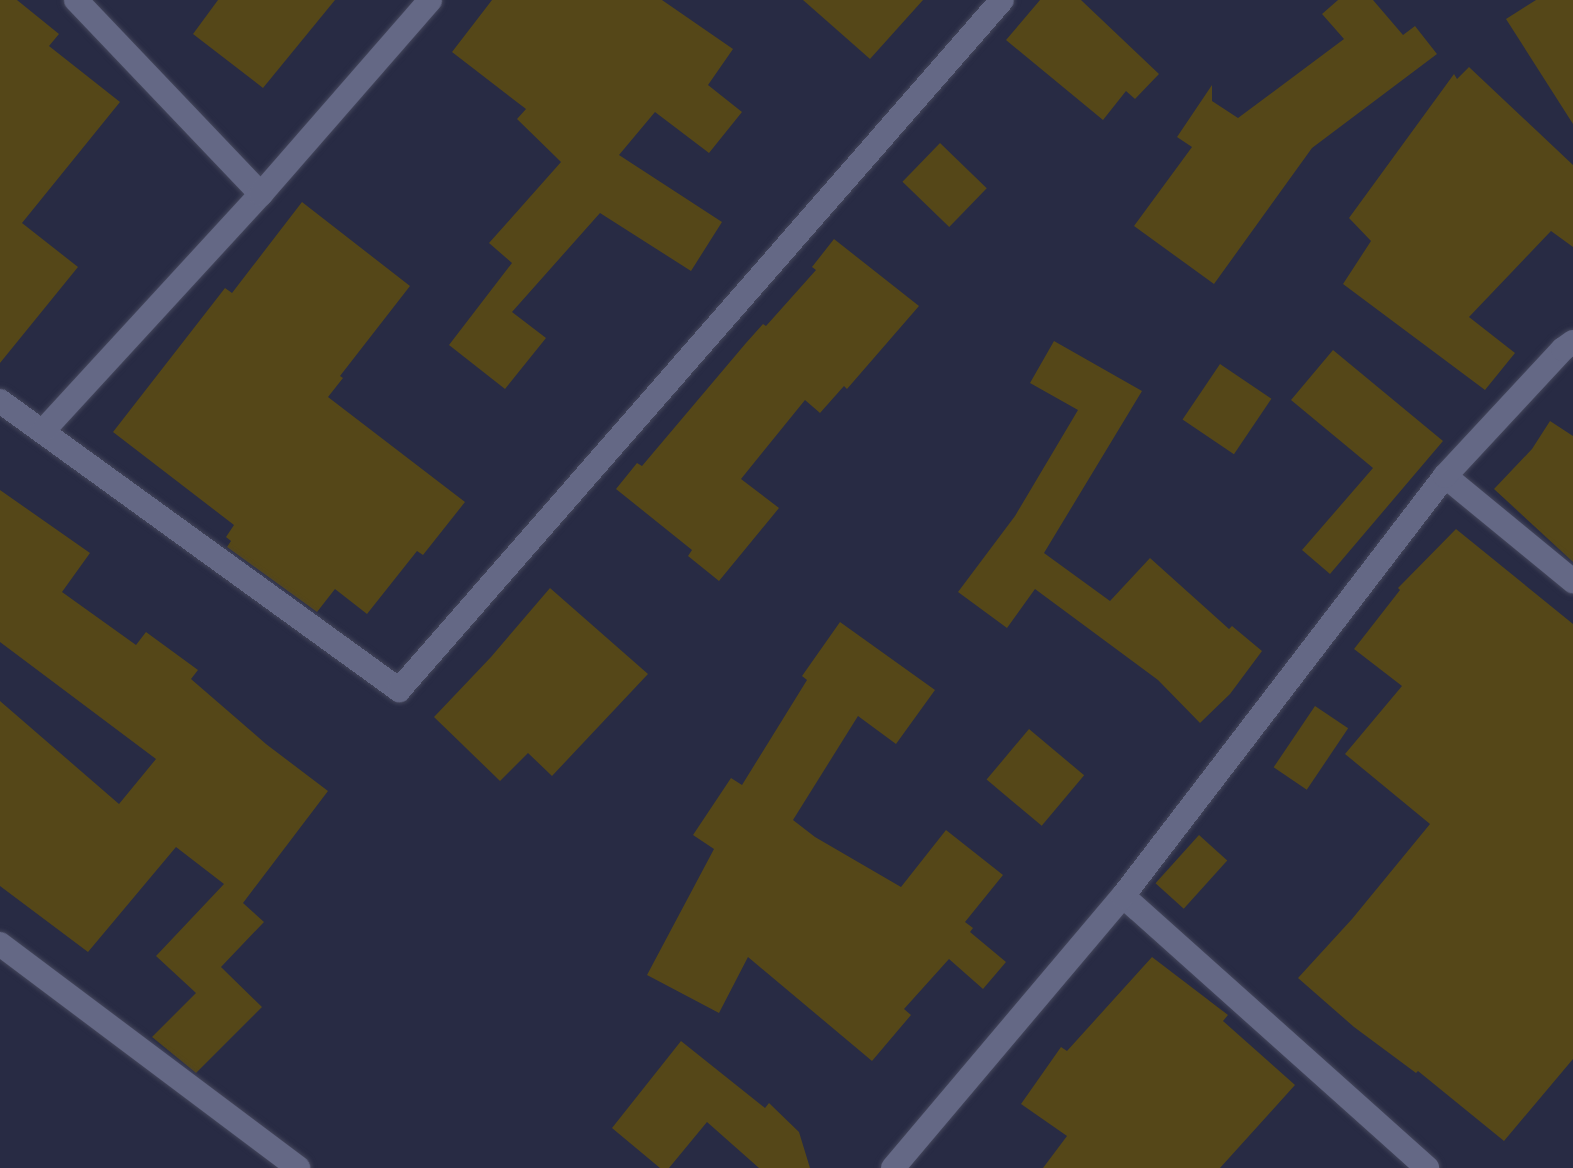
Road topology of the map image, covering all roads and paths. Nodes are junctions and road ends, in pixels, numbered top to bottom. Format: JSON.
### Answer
{"nodes":[{"id":1,"x":76,"y":0,"type":"edge"},
{"id":2,"x":430,"y":0,"type":"edge"},
{"id":3,"x":1002,"y":0,"type":"edge"},
{"id":4,"x":261,"y":194,"type":"junction"},
{"id":5,"x":1573,"y":342,"type":"edge"},
{"id":6,"x":0,"y":401,"type":"edge"},
{"id":7,"x":43,"y":431,"type":"junction"},
{"id":8,"x":1445,"y":476,"type":"junction"},
{"id":9,"x":1573,"y":581,"type":"edge"},
{"id":10,"x":1123,"y":896,"type":"junction"},
{"id":11,"x":0,"y":944,"type":"edge"},
{"id":12,"x":298,"y":1168,"type":"edge"},
{"id":13,"x":893,"y":1168,"type":"edge"},
{"id":14,"x":1427,"y":1168,"type":"edge"}],
"edges":[{"from":1,"to":4,"type":"street"},
{"from":2,"to":4,"type":"street"},
{"from":3,"to":7,"type":"street"},
{"from":4,"to":7,"type":"street"},
{"from":5,"to":8,"type":"street"},
{"from":6,"to":7,"type":"street"},
{"from":8,"to":9,"type":"street"},
{"from":8,"to":10,"type":"street"},
{"from":10,"to":13,"type":"street"},
{"from":10,"to":14,"type":"street"},
{"from":11,"to":12,"type":"street"}]}
